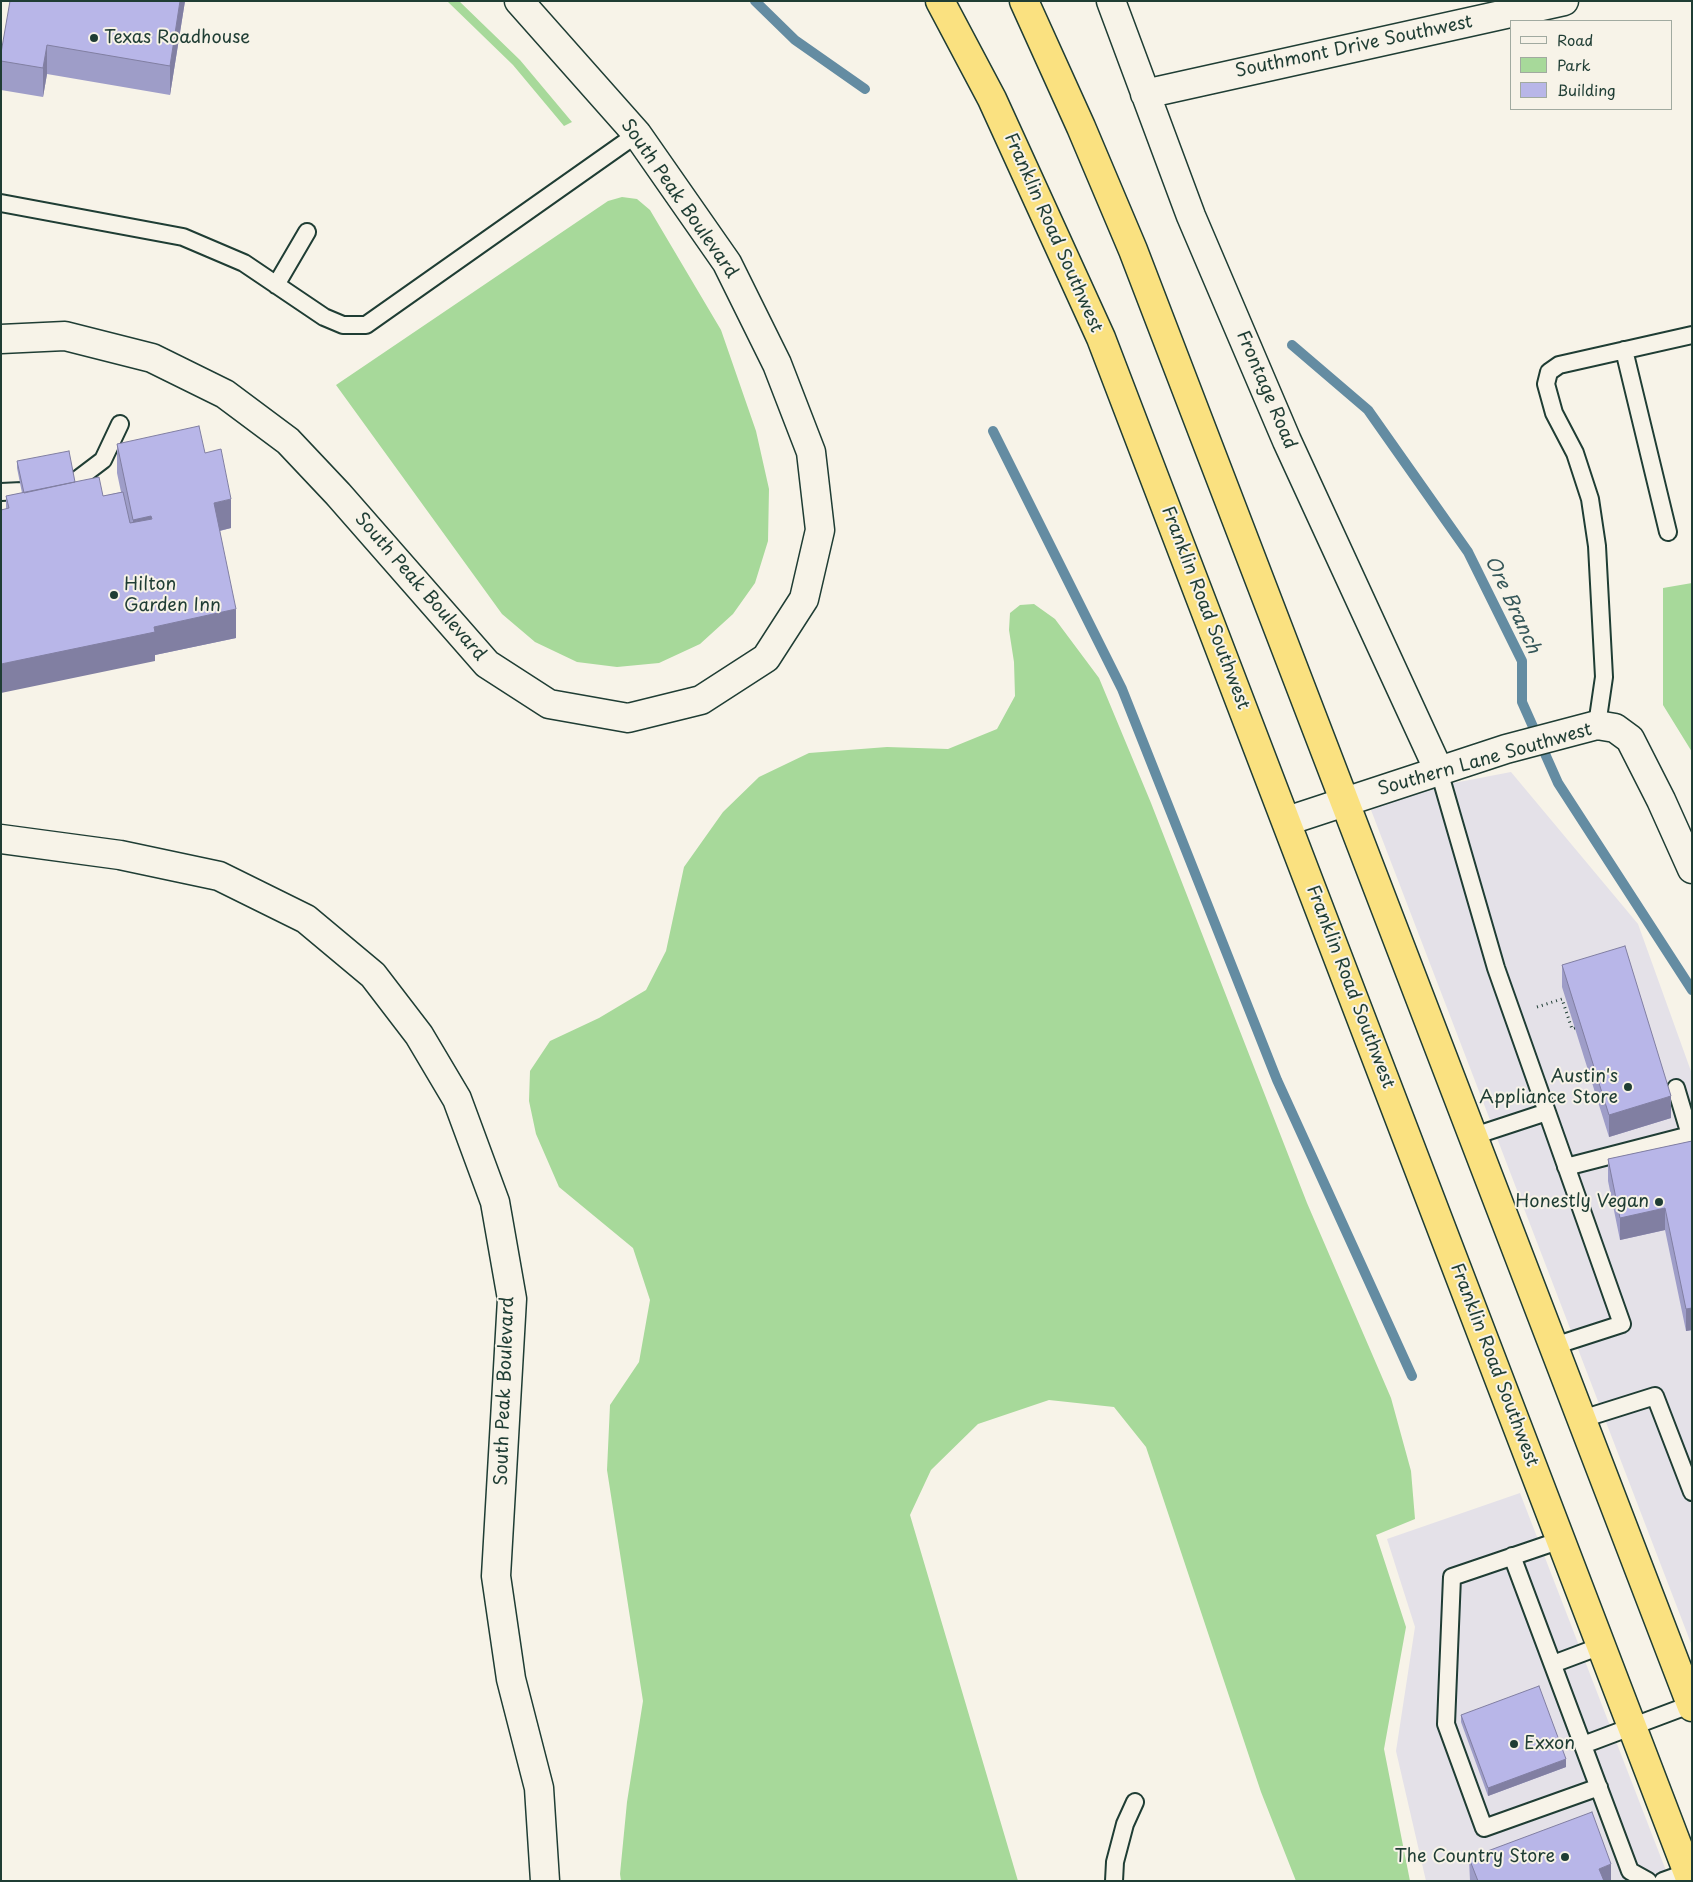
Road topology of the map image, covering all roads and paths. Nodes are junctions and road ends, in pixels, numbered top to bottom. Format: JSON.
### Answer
{"nodes":[{"id":1,"x":519,"y":1,"type":"edge"},
{"id":2,"x":926,"y":1,"type":"edge"},
{"id":3,"x":940,"y":1,"type":"edge"},
{"id":4,"x":1024,"y":1,"type":"edge"},
{"id":5,"x":1042,"y":1,"type":"edge"},
{"id":6,"x":1111,"y":1,"type":"edge"},
{"id":7,"x":1564,"y":1,"type":"edge"},
{"id":8,"x":1145,"y":94,"type":"junction"},
{"id":9,"x":992,"y":99,"type":"junction"},
{"id":10,"x":1081,"y":127,"type":"junction"},
{"id":11,"x":637,"y":134,"type":"junction"},
{"id":12,"x":1,"y":203,"type":"edge"},
{"id":13,"x":307,"y":232,"type":"dead end"},
{"id":14,"x":276,"y":285,"type":"junction"},
{"id":15,"x":1692,"y":335,"type":"edge"},
{"id":16,"x":1,"y":339,"type":"edge"},
{"id":17,"x":1624,"y":350,"type":"junction"},
{"id":18,"x":120,"y":424,"type":"dead end"},
{"id":19,"x":1,"y":492,"type":"edge"},
{"id":20,"x":1668,"y":532,"type":"dead end"},
{"id":21,"x":1588,"y":728,"type":"junction"},
{"id":22,"x":1439,"y":771,"type":"junction"},
{"id":23,"x":1346,"y":802,"type":"junction"},
{"id":24,"x":1287,"y":820,"type":"junction"},
{"id":25,"x":1,"y":839,"type":"edge"},
{"id":26,"x":1692,"y":869,"type":"edge"},
{"id":27,"x":1550,"y":1003,"type":"dead end"},
{"id":28,"x":1575,"y":1028,"type":"edge"},
{"id":29,"x":1676,"y":1088,"type":"dead end"},
{"id":30,"x":1547,"y":1112,"type":"junction"},
{"id":31,"x":1474,"y":1136,"type":"junction"},
{"id":32,"x":1566,"y":1167,"type":"junction"},
{"id":33,"x":1554,"y":1346,"type":"junction"},
{"id":34,"x":1582,"y":1419,"type":"junction"},
{"id":35,"x":1692,"y":1492,"type":"edge"},
{"id":36,"x":1561,"y":1540,"type":"junction"},
{"id":37,"x":1512,"y":1556,"type":"junction"},
{"id":38,"x":1601,"y":1646,"type":"junction"},
{"id":39,"x":1553,"y":1664,"type":"junction"},
{"id":40,"x":1691,"y":1705,"type":"edge"},
{"id":41,"x":1632,"y":1726,"type":"junction"},
{"id":42,"x":1583,"y":1745,"type":"junction"},
{"id":43,"x":1599,"y":1787,"type":"junction"},
{"id":44,"x":1135,"y":1802,"type":"dead end"},
{"id":45,"x":1681,"y":1878,"type":"edge"},
{"id":46,"x":545,"y":1881,"type":"edge"},
{"id":47,"x":1114,"y":1881,"type":"edge"},
{"id":48,"x":1648,"y":1881,"type":"edge"}],
"edges":[{"from":1,"to":11,"type":"street","name":"South Peak Boulevard"},
{"from":2,"to":9,"type":"highway"},
{"from":3,"to":9,"type":"highway"},
{"from":4,"to":10,"type":"highway"},
{"from":5,"to":10,"type":"highway"},
{"from":6,"to":8,"type":"street","name":"Frontage Road"},
{"from":7,"to":8,"type":"street","name":"Southmont Drive Southwest"},
{"from":8,"to":22,"type":"street","name":"Frontage Road"},
{"from":9,"to":24,"type":"highway","name":"Franklin Road Southwest"},
{"from":10,"to":23,"type":"highway"},
{"from":11,"to":14,"type":"lane"},
{"from":11,"to":16,"type":"street","name":"South Peak Boulevard"},
{"from":12,"to":14,"type":"lane"},
{"from":13,"to":14,"type":"lane"},
{"from":15,"to":17,"type":"lane"},
{"from":17,"to":20,"type":"lane"},
{"from":17,"to":21,"type":"lane"},
{"from":18,"to":19,"type":"lane"},
{"from":21,"to":22,"type":"street","name":"Southern Lane Southwest"},
{"from":21,"to":26,"type":"street","name":"Southern Lane Southwest"},
{"from":22,"to":23,"type":"street","name":"Southern Lane Southwest"},
{"from":22,"to":30,"type":"lane"},
{"from":23,"to":24,"type":"street","name":"Southern Lane Southwest"},
{"from":23,"to":31,"type":"highway"},
{"from":24,"to":36,"type":"highway","name":"Franklin Road Southwest"},
{"from":25,"to":46,"type":"street","name":"South Peak Boulevard"},
{"from":27,"to":28,"type":"path"},
{"from":29,"to":32,"type":"lane"},
{"from":30,"to":31,"type":"lane"},
{"from":30,"to":32,"type":"lane"},
{"from":31,"to":33,"type":"highway"},
{"from":32,"to":33,"type":"lane"},
{"from":33,"to":34,"type":"highway"},
{"from":34,"to":35,"type":"lane"},
{"from":34,"to":40,"type":"highway"},
{"from":36,"to":37,"type":"lane"},
{"from":36,"to":38,"type":"highway","name":"Franklin Road Southwest"},
{"from":37,"to":39,"type":"lane"},
{"from":37,"to":43,"type":"lane"},
{"from":38,"to":39,"type":"lane"},
{"from":38,"to":41,"type":"highway","name":"Franklin Road Southwest"},
{"from":39,"to":42,"type":"lane"},
{"from":40,"to":41,"type":"lane"},
{"from":41,"to":42,"type":"lane"},
{"from":41,"to":45,"type":"highway","name":"Franklin Road Southwest"},
{"from":42,"to":43,"type":"lane"},
{"from":43,"to":48,"type":"lane"},
{"from":44,"to":47,"type":"lane"}]}
